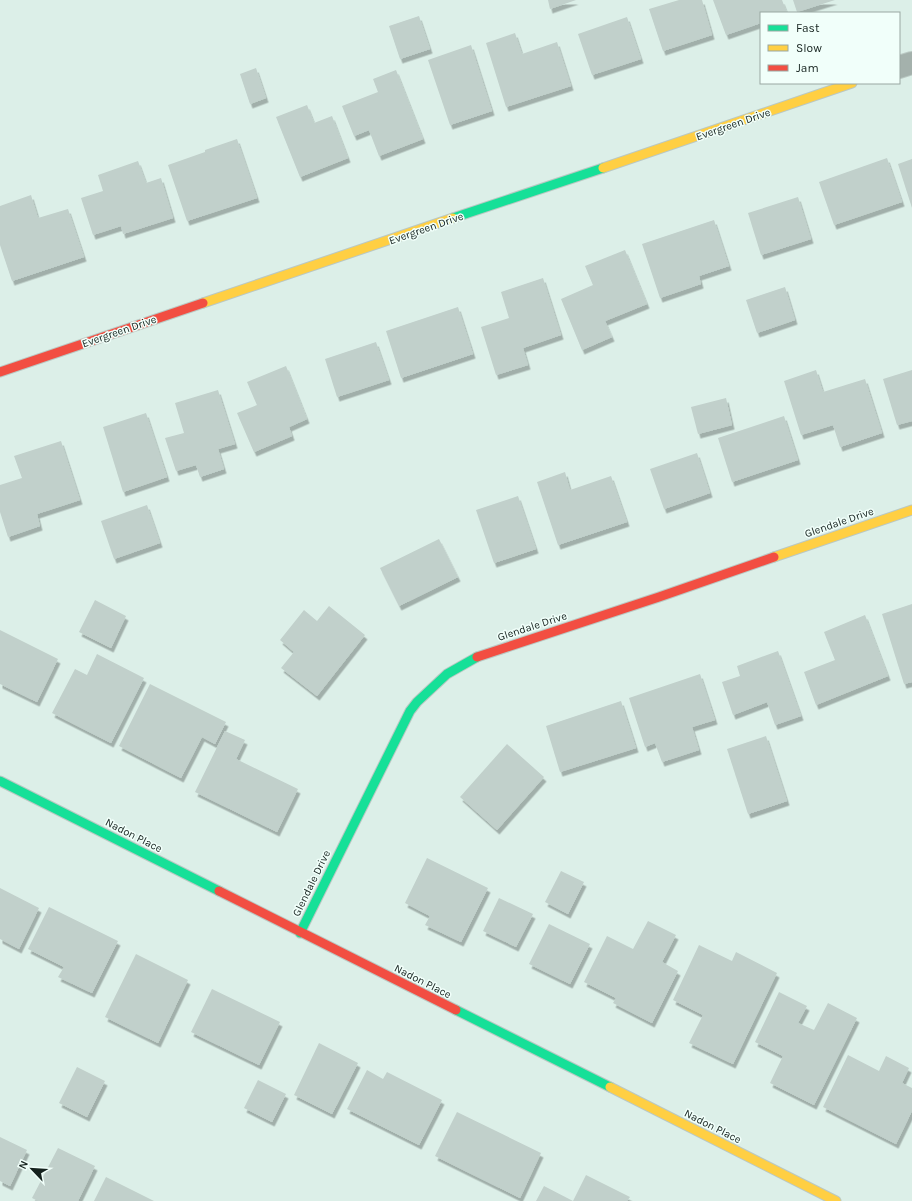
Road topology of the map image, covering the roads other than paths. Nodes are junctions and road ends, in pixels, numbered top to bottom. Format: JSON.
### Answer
{"nodes":[{"id":1,"x":912,"y":63,"type":"edge"},
{"id":2,"x":900,"y":67,"type":"edge"},
{"id":3,"x":849,"y":84,"type":"edge"},
{"id":4,"x":0,"y":372,"type":"edge"},
{"id":5,"x":912,"y":510,"type":"edge"},
{"id":6,"x":0,"y":781,"type":"edge"},
{"id":7,"x":300,"y":933,"type":"junction"},
{"id":8,"x":836,"y":1201,"type":"edge"}],
"edges":[{"from":1,"to":2,"type":"street"},
{"from":3,"to":4,"type":"street","name":"Evergreen Drive"},
{"from":5,"to":7,"type":"street","name":"Glendale Drive"},
{"from":6,"to":7,"type":"street","name":"Nadon Place"},
{"from":7,"to":8,"type":"street","name":"Nadon Place"}]}
